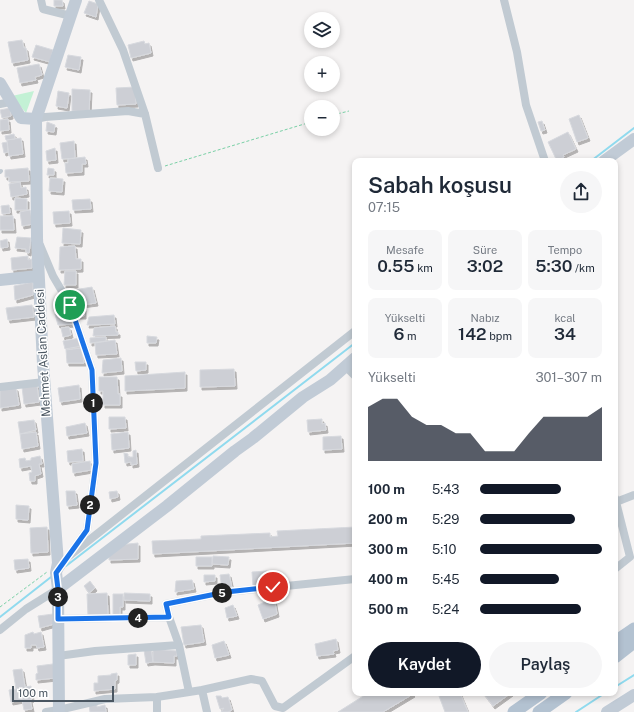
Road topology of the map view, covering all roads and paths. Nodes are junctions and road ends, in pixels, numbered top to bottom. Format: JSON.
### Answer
{"nodes":[{"id":1,"x":41,"y":0,"type":"edge"},
{"id":2,"x":76,"y":0,"type":"edge"},
{"id":3,"x":99,"y":0,"type":"edge"},
{"id":4,"x":504,"y":0,"type":"edge"},
{"id":5,"x":71,"y":16,"type":"junction"},
{"id":6,"x":0,"y":83,"type":"edge"},
{"id":7,"x":5,"y":103,"type":"edge"},
{"id":8,"x":349,"y":111,"type":"dead end"},
{"id":9,"x":145,"y":114,"type":"junction"},
{"id":10,"x":340,"y":114,"type":"edge"},
{"id":11,"x":36,"y":119,"type":"junction"},
{"id":12,"x":304,"y":124,"type":"edge"},
{"id":13,"x":634,"y":139,"type":"edge"},
{"id":14,"x":544,"y":158,"type":"edge"},
{"id":15,"x":608,"y":158,"type":"edge"},
{"id":16,"x":158,"y":168,"type":"joint"},
{"id":17,"x":37,"y":238,"type":"junction"},
{"id":18,"x":38,"y":276,"type":"junction"},
{"id":19,"x":0,"y":280,"type":"edge"},
{"id":20,"x":352,"y":333,"type":"edge"},
{"id":21,"x":352,"y":360,"type":"edge"},
{"id":22,"x":345,"y":366,"type":"junction"},
{"id":23,"x":352,"y":373,"type":"edge"},
{"id":24,"x":44,"y":382,"type":"junction"},
{"id":25,"x":0,"y":387,"type":"edge"},
{"id":26,"x":634,"y":495,"type":"edge"},
{"id":27,"x":618,"y":499,"type":"edge"},
{"id":28,"x":618,"y":508,"type":"edge"},
{"id":29,"x":69,"y":556,"type":"junction"},
{"id":30,"x":618,"y":567,"type":"edge"},
{"id":31,"x":57,"y":568,"type":"junction"},
{"id":32,"x":352,"y":579,"type":"edge"},
{"id":33,"x":58,"y":589,"type":"junction"},
{"id":34,"x":0,"y":607,"type":"edge"},
{"id":35,"x":169,"y":617,"type":"junction"},
{"id":36,"x":58,"y":619,"type":"junction"},
{"id":37,"x":634,"y":628,"type":"edge"},
{"id":38,"x":0,"y":630,"type":"edge"},
{"id":39,"x":618,"y":640,"type":"edge"},
{"id":40,"x":634,"y":642,"type":"edge"},
{"id":41,"x":178,"y":645,"type":"junction"},
{"id":42,"x":618,"y":655,"type":"edge"},
{"id":43,"x":58,"y":656,"type":"junction"},
{"id":44,"x":352,"y":658,"type":"edge"},
{"id":45,"x":202,"y":690,"type":"junction"},
{"id":46,"x":189,"y":692,"type":"junction"},
{"id":47,"x":634,"y":695,"type":"edge"},
{"id":48,"x":537,"y":696,"type":"edge"},
{"id":49,"x":562,"y":696,"type":"edge"},
{"id":50,"x":157,"y":697,"type":"junction"},
{"id":51,"x":59,"y":711,"type":"edge"},
{"id":52,"x":46,"y":712,"type":"edge"},
{"id":53,"x":157,"y":712,"type":"edge"},
{"id":54,"x":207,"y":712,"type":"edge"},
{"id":55,"x":514,"y":712,"type":"edge"},
{"id":56,"x":539,"y":712,"type":"edge"},
{"id":57,"x":607,"y":712,"type":"edge"}],
"edges":[{"from":1,"to":5,"type":"street"},
{"from":2,"to":5,"type":"street","name":"Mehmet Aslan Caddesi"},
{"from":3,"to":9,"type":"street"},
{"from":4,"to":14,"type":"street"},
{"from":5,"to":11,"type":"street","name":"Mehmet Aslan Caddesi"},
{"from":6,"to":7,"type":"street"},
{"from":7,"to":11,"type":"street"},
{"from":8,"to":10,"type":"path"},
{"from":9,"to":11,"type":"street"},
{"from":9,"to":16,"type":"street"},
{"from":11,"to":17,"type":"street","name":"Mehmet Aslan Caddesi"},
{"from":12,"to":16,"type":"path"},
{"from":13,"to":15,"type":"street"},
{"from":17,"to":18,"type":"street","name":"Mehmet Aslan Caddesi"},
{"from":17,"to":29,"type":"street"},
{"from":18,"to":19,"type":"street"},
{"from":18,"to":24,"type":"street","name":"Mehmet Aslan Caddesi"},
{"from":20,"to":29,"type":"street"},
{"from":21,"to":22,"type":"street"},
{"from":22,"to":23,"type":"street"},
{"from":22,"to":33,"type":"street"},
{"from":24,"to":25,"type":"street"},
{"from":24,"to":31,"type":"street","name":"Mehmet Aslan Caddesi"},
{"from":26,"to":27,"type":"street"},
{"from":28,"to":30,"type":"street"},
{"from":29,"to":31,"type":"street"},
{"from":31,"to":33,"type":"street","name":"Mehmet Aslan Caddesi"},
{"from":31,"to":34,"type":"path"},
{"from":32,"to":35,"type":"street"},
{"from":33,"to":36,"type":"street","name":"Mehmet Aslan Caddesi"},
{"from":33,"to":38,"type":"street"},
{"from":35,"to":36,"type":"street"},
{"from":35,"to":41,"type":"street"},
{"from":36,"to":43,"type":"street","name":"Mehmet Aslan Caddesi"},
{"from":37,"to":39,"type":"main road"},
{"from":40,"to":42,"type":"main road"},
{"from":41,"to":43,"type":"street"},
{"from":41,"to":46,"type":"street"},
{"from":43,"to":51,"type":"street","name":"Mehmet Aslan Caddesi"},
{"from":44,"to":45,"type":"street"},
{"from":45,"to":46,"type":"street"},
{"from":45,"to":54,"type":"street"},
{"from":46,"to":50,"type":"street"},
{"from":47,"to":57,"type":"street"},
{"from":48,"to":55,"type":"main road"},
{"from":49,"to":56,"type":"main road"},
{"from":50,"to":51,"type":"street"},
{"from":50,"to":53,"type":"street"},
{"from":51,"to":52,"type":"street"}]}
